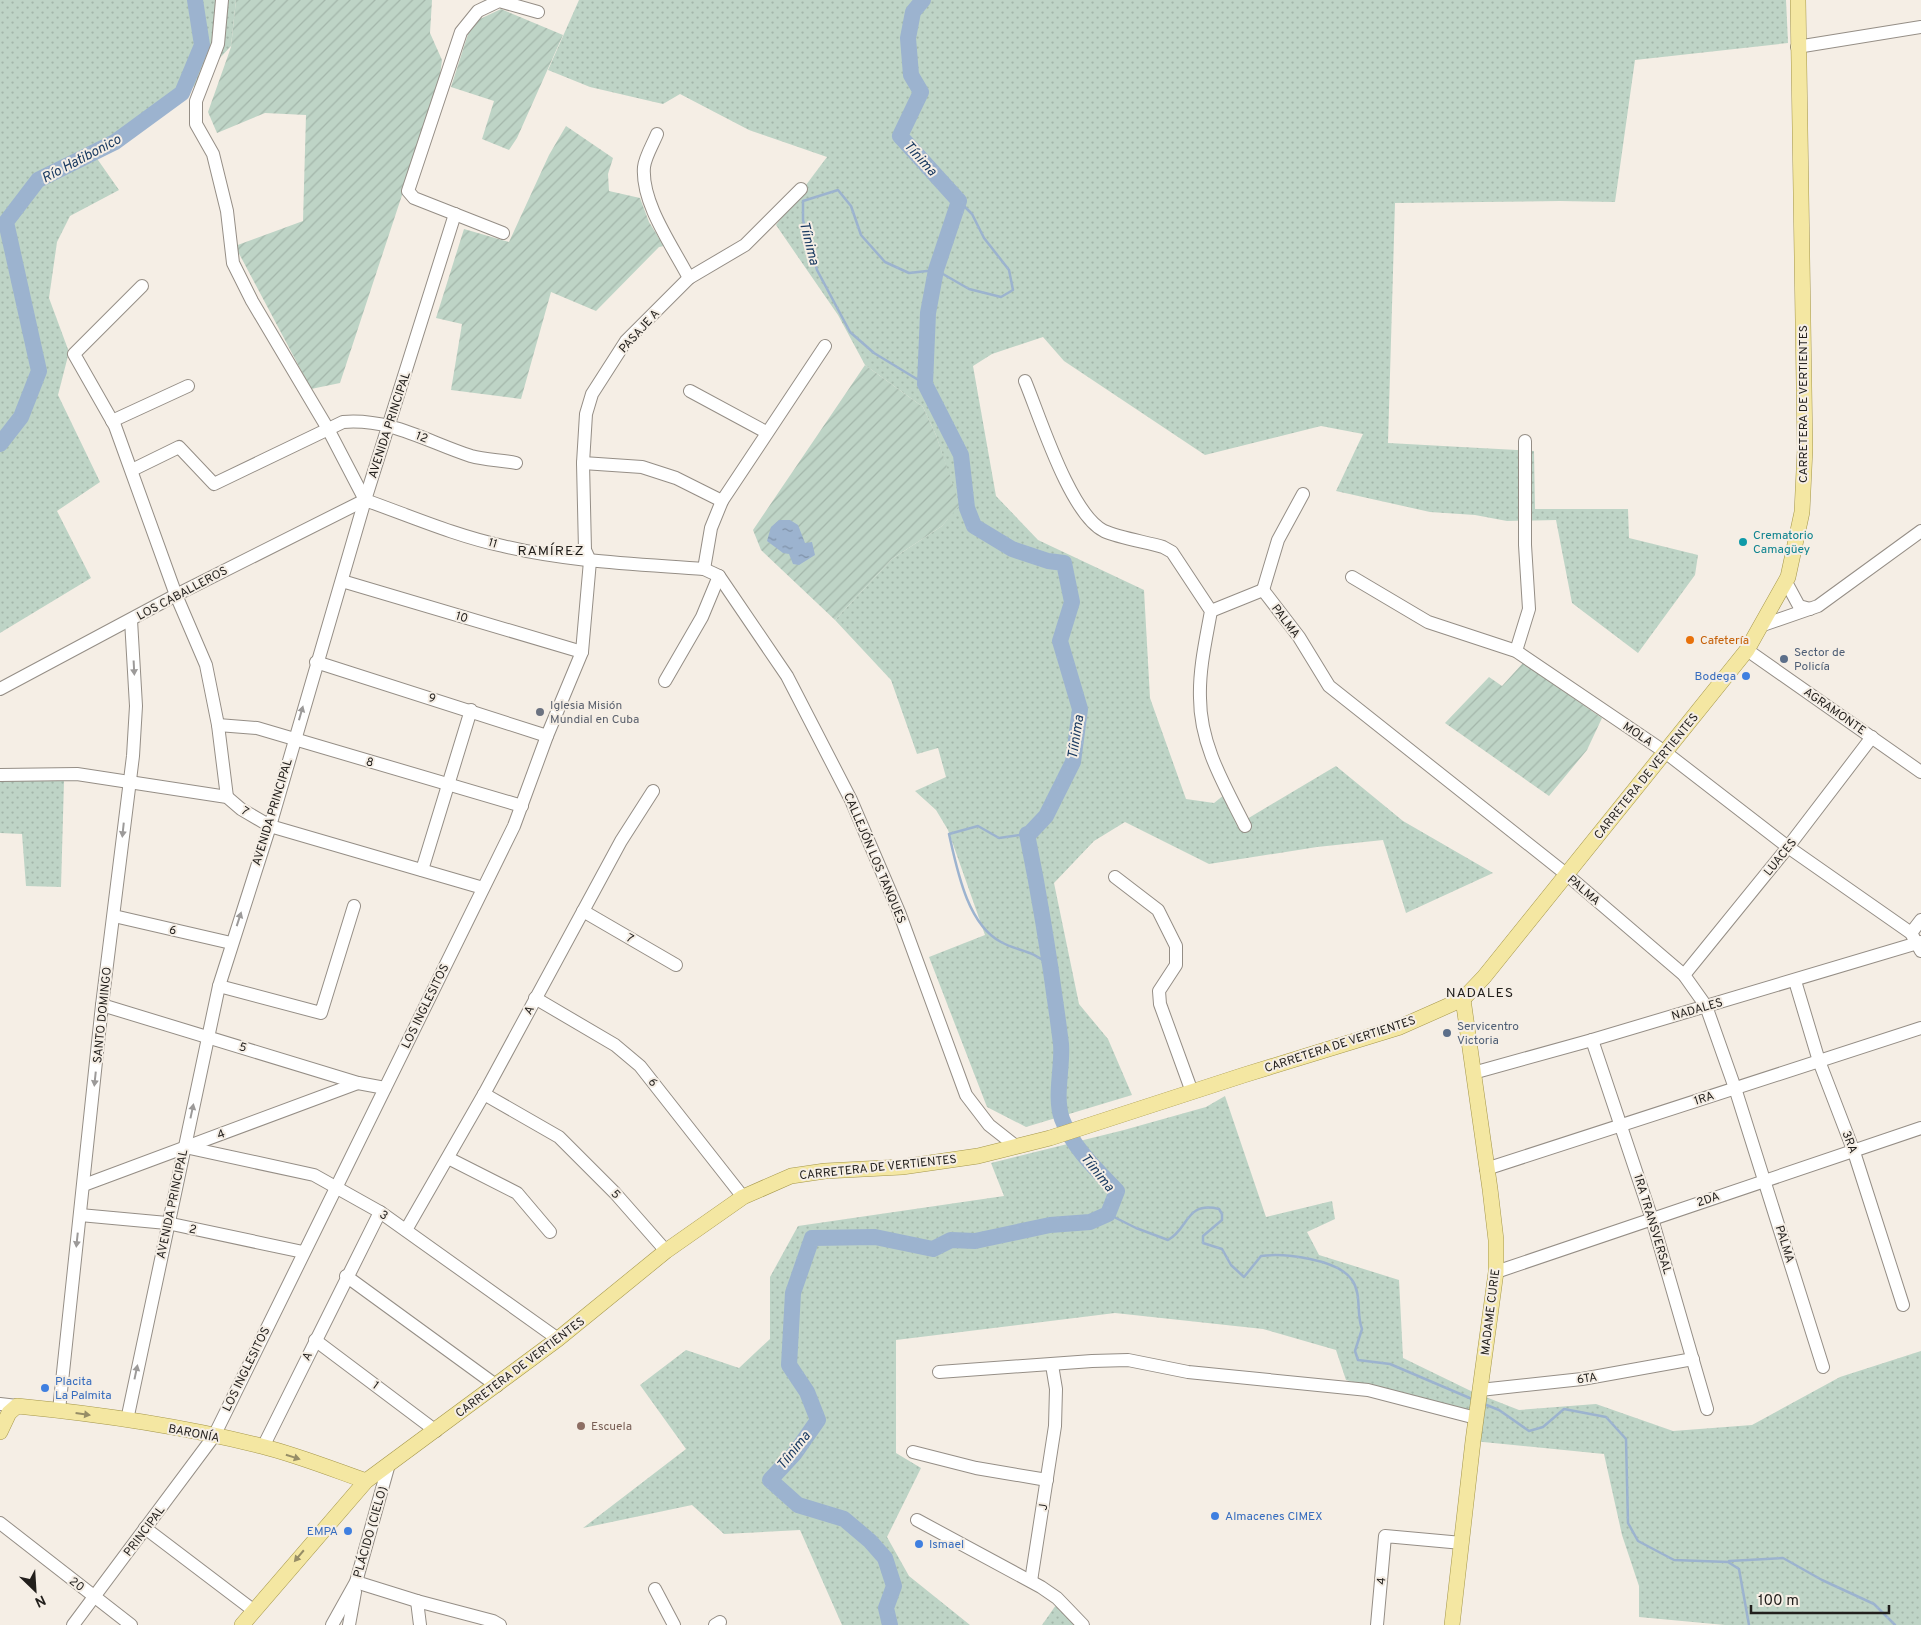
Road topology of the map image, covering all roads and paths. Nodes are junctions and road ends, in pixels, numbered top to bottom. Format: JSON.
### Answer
{"nodes":[{"id":1,"x":222,"y":0,"type":"edge"},
{"id":2,"x":1798,"y":0,"type":"edge"},
{"id":3,"x":538,"y":12,"type":"dead end"},
{"id":4,"x":1921,"y":27,"type":"edge"},
{"id":5,"x":1797,"y":47,"type":"junction"},
{"id":6,"x":657,"y":134,"type":"dead end"},
{"id":7,"x":801,"y":189,"type":"dead end"},
{"id":8,"x":455,"y":214,"type":"junction"},
{"id":9,"x":503,"y":233,"type":"dead end"},
{"id":10,"x":689,"y":278,"type":"junction"},
{"id":11,"x":142,"y":286,"type":"dead end"},
{"id":12,"x":825,"y":346,"type":"dead end"},
{"id":13,"x":1025,"y":381,"type":"dead end"},
{"id":14,"x":188,"y":386,"type":"dead end"},
{"id":15,"x":690,"y":391,"type":"dead end"},
{"id":16,"x":112,"y":421,"type":"junction"},
{"id":17,"x":390,"y":425,"type":"junction"},
{"id":18,"x":328,"y":429,"type":"junction"},
{"id":19,"x":766,"y":432,"type":"junction"},
{"id":20,"x":1525,"y":441,"type":"dead end"},
{"id":21,"x":516,"y":463,"type":"dead end"},
{"id":22,"x":584,"y":463,"type":"junction"},
{"id":23,"x":132,"y":470,"type":"junction"},
{"id":24,"x":1303,"y":494,"type":"dead end"},
{"id":25,"x":365,"y":500,"type":"junction"},
{"id":26,"x":722,"y":501,"type":"junction"},
{"id":27,"x":1921,"y":531,"type":"edge"},
{"id":28,"x":590,"y":561,"type":"junction"},
{"id":29,"x":713,"y":573,"type":"junction"},
{"id":30,"x":1352,"y":577,"type":"dead end"},
{"id":31,"x":342,"y":581,"type":"junction"},
{"id":32,"x":1786,"y":582,"type":"junction"},
{"id":33,"x":1263,"y":590,"type":"junction"},
{"id":34,"x":176,"y":595,"type":"junction"},
{"id":35,"x":1810,"y":609,"type":"junction"},
{"id":36,"x":1211,"y":611,"type":"junction"},
{"id":37,"x":131,"y":620,"type":"junction"},
{"id":38,"x":1763,"y":625,"type":"junction"},
{"id":39,"x":1747,"y":650,"type":"junction"},
{"id":40,"x":1516,"y":651,"type":"junction"},
{"id":41,"x":582,"y":652,"type":"junction"},
{"id":42,"x":316,"y":662,"type":"junction"},
{"id":43,"x":665,"y":681,"type":"dead end"},
{"id":44,"x":0,"y":689,"type":"edge"},
{"id":45,"x":471,"y":710,"type":"junction"},
{"id":46,"x":218,"y":725,"type":"junction"},
{"id":47,"x":547,"y":736,"type":"junction"},
{"id":48,"x":1872,"y":737,"type":"junction"},
{"id":49,"x":294,"y":739,"type":"junction"},
{"id":50,"x":1664,"y":752,"type":"junction"},
{"id":51,"x":1921,"y":772,"type":"edge"},
{"id":52,"x":0,"y":775,"type":"edge"},
{"id":53,"x":129,"y":781,"type":"junction"},
{"id":54,"x":448,"y":784,"type":"junction"},
{"id":55,"x":653,"y":791,"type":"dead end"},
{"id":56,"x":228,"y":797,"type":"junction"},
{"id":57,"x":522,"y":806,"type":"junction"},
{"id":58,"x":270,"y":826,"type":"junction"},
{"id":59,"x":1246,"y":826,"type":"dead end"},
{"id":60,"x":1788,"y":847,"type":"junction"},
{"id":61,"x":422,"y":870,"type":"junction"},
{"id":62,"x":1566,"y":874,"type":"junction"},
{"id":63,"x":1115,"y":877,"type":"dead end"},
{"id":64,"x":483,"y":888,"type":"junction"},
{"id":65,"x":354,"y":906,"type":"dead end"},
{"id":66,"x":583,"y":911,"type":"junction"},
{"id":67,"x":114,"y":916,"type":"junction"},
{"id":68,"x":1921,"y":920,"type":"edge"},
{"id":69,"x":1918,"y":942,"type":"edge"},
{"id":70,"x":231,"y":943,"type":"junction"},
{"id":71,"x":676,"y":965,"type":"dead end"},
{"id":72,"x":1684,"y":975,"type":"junction"},
{"id":73,"x":1795,"y":981,"type":"junction"},
{"id":74,"x":219,"y":986,"type":"junction"},
{"id":75,"x":535,"y":998,"type":"junction"},
{"id":76,"x":1463,"y":998,"type":"junction"},
{"id":77,"x":102,"y":1005,"type":"junction"},
{"id":78,"x":1706,"y":1006,"type":"junction"},
{"id":79,"x":1921,"y":1028,"type":"edge"},
{"id":80,"x":207,"y":1036,"type":"junction"},
{"id":81,"x":1592,"y":1040,"type":"junction"},
{"id":82,"x":1819,"y":1061,"type":"junction"},
{"id":83,"x":1473,"y":1073,"type":"junction"},
{"id":84,"x":358,"y":1083,"type":"junction"},
{"id":85,"x":385,"y":1088,"type":"junction"},
{"id":86,"x":1735,"y":1088,"type":"junction"},
{"id":87,"x":1192,"y":1092,"type":"junction"},
{"id":88,"x":484,"y":1094,"type":"junction"},
{"id":89,"x":1621,"y":1125,"type":"junction"},
{"id":90,"x":1921,"y":1129,"type":"edge"},
{"id":91,"x":184,"y":1147,"type":"junction"},
{"id":92,"x":1017,"y":1147,"type":"junction"},
{"id":93,"x":1854,"y":1152,"type":"junction"},
{"id":94,"x":448,"y":1158,"type":"junction"},
{"id":95,"x":1486,"y":1169,"type":"junction"},
{"id":96,"x":1765,"y":1180,"type":"junction"},
{"id":97,"x":84,"y":1185,"type":"junction"},
{"id":98,"x":336,"y":1186,"type":"junction"},
{"id":99,"x":743,"y":1197,"type":"junction"},
{"id":100,"x":380,"y":1212,"type":"junction"},
{"id":101,"x":80,"y":1215,"type":"junction"},
{"id":102,"x":1652,"y":1219,"type":"junction"},
{"id":103,"x":168,"y":1223,"type":"junction"},
{"id":104,"x":406,"y":1230,"type":"junction"},
{"id":105,"x":550,"y":1232,"type":"dead end"},
{"id":106,"x":666,"y":1251,"type":"junction"},
{"id":107,"x":304,"y":1252,"type":"junction"},
{"id":108,"x":1496,"y":1272,"type":"junction"},
{"id":109,"x":346,"y":1276,"type":"junction"},
{"id":110,"x":1902,"y":1305,"type":"dead end"},
{"id":111,"x":558,"y":1339,"type":"junction"},
{"id":112,"x":315,"y":1340,"type":"junction"},
{"id":113,"x":1693,"y":1359,"type":"junction"},
{"id":114,"x":1052,"y":1365,"type":"junction"},
{"id":115,"x":1823,"y":1367,"type":"dead end"},
{"id":116,"x":939,"y":1372,"type":"dead end"},
{"id":117,"x":496,"y":1386,"type":"junction"},
{"id":118,"x":1478,"y":1403,"type":"junction"},
{"id":119,"x":0,"y":1404,"type":"edge"},
{"id":120,"x":17,"y":1406,"type":"junction"},
{"id":121,"x":1707,"y":1409,"type":"dead end"},
{"id":122,"x":59,"y":1410,"type":"junction"},
{"id":123,"x":126,"y":1420,"type":"junction"},
{"id":124,"x":436,"y":1431,"type":"junction"},
{"id":125,"x":0,"y":1432,"type":"edge"},
{"id":126,"x":214,"y":1436,"type":"junction"},
{"id":127,"x":262,"y":1446,"type":"junction"},
{"id":128,"x":914,"y":1452,"type":"dead end"},
{"id":129,"x":389,"y":1464,"type":"junction"},
{"id":130,"x":1047,"y":1480,"type":"junction"},
{"id":131,"x":366,"y":1481,"type":"junction"},
{"id":132,"x":917,"y":1520,"type":"dead end"},
{"id":133,"x":0,"y":1522,"type":"edge"},
{"id":134,"x":145,"y":1528,"type":"junction"},
{"id":135,"x":1462,"y":1542,"type":"junction"},
{"id":136,"x":1031,"y":1581,"type":"junction"},
{"id":137,"x":356,"y":1582,"type":"junction"},
{"id":138,"x":655,"y":1589,"type":"dead end"},
{"id":139,"x":94,"y":1597,"type":"junction"},
{"id":140,"x":417,"y":1601,"type":"junction"},
{"id":141,"x":253,"y":1610,"type":"junction"},
{"id":142,"x":73,"y":1625,"type":"edge"},
{"id":143,"x":131,"y":1625,"type":"edge"},
{"id":144,"x":242,"y":1625,"type":"edge"},
{"id":145,"x":332,"y":1625,"type":"edge"},
{"id":146,"x":349,"y":1625,"type":"edge"},
{"id":147,"x":420,"y":1625,"type":"edge"},
{"id":148,"x":500,"y":1625,"type":"edge"},
{"id":149,"x":674,"y":1625,"type":"edge"},
{"id":150,"x":1083,"y":1625,"type":"edge"},
{"id":151,"x":1377,"y":1625,"type":"edge"},
{"id":152,"x":1452,"y":1625,"type":"edge"}],
"edges":[{"from":1,"to":18,"type":"street"},
{"from":2,"to":5,"type":"main road","name":"CARRETERA DE VERTIENTES"},
{"from":3,"to":8,"type":"street"},
{"from":4,"to":5,"type":"street"},
{"from":5,"to":32,"type":"main road","name":"CARRETERA DE VERTIENTES"},
{"from":6,"to":10,"type":"street"},
{"from":7,"to":10,"type":"street","name":"PASAJE A"},
{"from":8,"to":9,"type":"street"},
{"from":8,"to":17,"type":"street","name":"AVENIDA PRINCIPAL"},
{"from":10,"to":22,"type":"street","name":"PASAJE A"},
{"from":11,"to":16,"type":"street"},
{"from":12,"to":19,"type":"street"},
{"from":13,"to":36,"type":"street"},
{"from":14,"to":16,"type":"street"},
{"from":15,"to":19,"type":"street"},
{"from":16,"to":23,"type":"street"},
{"from":17,"to":18,"type":"street","name":"12"},
{"from":17,"to":21,"type":"street","name":"12"},
{"from":17,"to":25,"type":"street","name":"AVENIDA PRINCIPAL"},
{"from":18,"to":23,"type":"street","name":"12"},
{"from":18,"to":25,"type":"street"},
{"from":19,"to":26,"type":"street"},
{"from":20,"to":40,"type":"street"},
{"from":22,"to":26,"type":"street"},
{"from":22,"to":28,"type":"street","name":"PASAJE A"},
{"from":23,"to":34,"type":"street"},
{"from":24,"to":33,"type":"street"},
{"from":25,"to":28,"type":"street","name":"11"},
{"from":25,"to":31,"type":"street","name":"AVENIDA PRINCIPAL"},
{"from":25,"to":34,"type":"street","name":"LOS CABALLEROS"},
{"from":26,"to":29,"type":"street"},
{"from":27,"to":35,"type":"street"},
{"from":28,"to":29,"type":"street","name":"11"},
{"from":28,"to":41,"type":"street","name":"LOS INGLESITOS"},
{"from":29,"to":43,"type":"street"},
{"from":29,"to":92,"type":"street","name":"CALLEJÓN LOS TANQUES"},
{"from":30,"to":40,"type":"street","name":"MOLA"},
{"from":31,"to":41,"type":"street","name":"10"},
{"from":31,"to":42,"type":"street","name":"AVENIDA PRINCIPAL"},
{"from":32,"to":35,"type":"street"},
{"from":32,"to":38,"type":"main road","name":"CARRETERA DE VERTIENTES"},
{"from":33,"to":36,"type":"street"},
{"from":33,"to":62,"type":"street","name":"PALMA"},
{"from":34,"to":37,"type":"street","name":"LOS CABALLEROS"},
{"from":34,"to":46,"type":"street"},
{"from":35,"to":38,"type":"street"},
{"from":36,"to":59,"type":"street"},
{"from":37,"to":44,"type":"street","name":"LOS CABALLEROS"},
{"from":37,"to":53,"type":"street","name":"SANTO DOMINGO","one_way":true},
{"from":38,"to":39,"type":"main road","name":"CARRETERA DE VERTIENTES"},
{"from":39,"to":48,"type":"street","name":"AGRAMONTE"},
{"from":39,"to":50,"type":"main road","name":"CARRETERA DE VERTIENTES"},
{"from":40,"to":50,"type":"street","name":"MOLA"},
{"from":41,"to":47,"type":"street","name":"LOS INGLESITOS"},
{"from":42,"to":45,"type":"street","name":"9"},
{"from":49,"to":42,"type":"street","name":"AVENIDA PRINCIPAL","one_way":true},
{"from":45,"to":47,"type":"street","name":"9"},
{"from":45,"to":54,"type":"street"},
{"from":46,"to":49,"type":"street","name":"8"},
{"from":46,"to":56,"type":"street"},
{"from":47,"to":57,"type":"street","name":"LOS INGLESITOS"},
{"from":48,"to":51,"type":"street","name":"AGRAMONTE"},
{"from":48,"to":60,"type":"street","name":"LUACES"},
{"from":49,"to":54,"type":"street","name":"8"},
{"from":49,"to":58,"type":"street","name":"AVENIDA PRINCIPAL"},
{"from":50,"to":60,"type":"street","name":"MOLA"},
{"from":50,"to":62,"type":"main road","name":"CARRETERA DE VERTIENTES"},
{"from":52,"to":53,"type":"street","name":"7"},
{"from":53,"to":56,"type":"street","name":"7"},
{"from":53,"to":67,"type":"street","name":"SANTO DOMINGO","one_way":true},
{"from":54,"to":57,"type":"street","name":"8"},
{"from":54,"to":61,"type":"street"},
{"from":55,"to":66,"type":"street","name":"A"},
{"from":56,"to":58,"type":"street","name":"7"},
{"from":57,"to":64,"type":"street","name":"LOS INGLESITOS"},
{"from":58,"to":61,"type":"street","name":"7"},
{"from":70,"to":58,"type":"street","name":"AVENIDA PRINCIPAL","one_way":true},
{"from":60,"to":69,"type":"street","name":"MOLA"},
{"from":60,"to":72,"type":"street","name":"LUACES"},
{"from":61,"to":64,"type":"street","name":"7"},
{"from":62,"to":72,"type":"street","name":"PALMA"},
{"from":62,"to":76,"type":"main road","name":"CARRETERA DE VERTIENTES"},
{"from":63,"to":87,"type":"street"},
{"from":64,"to":85,"type":"street","name":"LOS INGLESITOS"},
{"from":65,"to":74,"type":"street"},
{"from":66,"to":71,"type":"street","name":"7"},
{"from":66,"to":75,"type":"street","name":"A"},
{"from":67,"to":70,"type":"street","name":"6"},
{"from":67,"to":77,"type":"street","name":"SANTO DOMINGO"},
{"from":68,"to":69,"type":"street"},
{"from":69,"to":73,"type":"street","name":"NADALES"},
{"from":70,"to":74,"type":"street","name":"AVENIDA PRINCIPAL"},
{"from":72,"to":78,"type":"street","name":"PALMA"},
{"from":73,"to":78,"type":"street","name":"NADALES"},
{"from":73,"to":82,"type":"street","name":"3RA"},
{"from":74,"to":80,"type":"street","name":"AVENIDA PRINCIPAL"},
{"from":75,"to":88,"type":"street","name":"A"},
{"from":75,"to":99,"type":"street","name":"6"},
{"from":76,"to":83,"type":"main road","name":"MADAME CURIE"},
{"from":76,"to":87,"type":"main road","name":"CARRETERA DE VERTIENTES"},
{"from":77,"to":80,"type":"street","name":"5"},
{"from":77,"to":97,"type":"street","name":"SANTO DOMINGO","one_way":true},
{"from":78,"to":81,"type":"street","name":"NADALES"},
{"from":78,"to":86,"type":"street","name":"PALMA"},
{"from":79,"to":82,"type":"street","name":"1RA"},
{"from":80,"to":84,"type":"street","name":"5"},
{"from":91,"to":80,"type":"street","name":"AVENIDA PRINCIPAL","one_way":true},
{"from":81,"to":83,"type":"street","name":"NADALES"},
{"from":81,"to":89,"type":"street","name":"1RA TRANSVERSAL"},
{"from":82,"to":86,"type":"street","name":"1RA"},
{"from":82,"to":93,"type":"street","name":"3RA"},
{"from":83,"to":95,"type":"main road","name":"MADAME CURIE"},
{"from":84,"to":85,"type":"street","name":"5"},
{"from":84,"to":91,"type":"street","name":"4"},
{"from":85,"to":98,"type":"street","name":"LOS INGLESITOS"},
{"from":86,"to":89,"type":"street","name":"1RA"},
{"from":86,"to":96,"type":"street","name":"PALMA"},
{"from":87,"to":92,"type":"main road","name":"CARRETERA DE VERTIENTES"},
{"from":88,"to":94,"type":"street","name":"A"},
{"from":88,"to":106,"type":"street","name":"5"},
{"from":89,"to":95,"type":"street","name":"1RA"},
{"from":89,"to":102,"type":"street","name":"1RA TRANSVERSAL"},
{"from":90,"to":93,"type":"street","name":"2DA"},
{"from":91,"to":97,"type":"street","name":"4"},
{"from":91,"to":98,"type":"street","name":"3"},
{"from":91,"to":103,"type":"street","name":"AVENIDA PRINCIPAL"},
{"from":92,"to":99,"type":"main road","name":"CARRETERA DE VERTIENTES"},
{"from":93,"to":96,"type":"street","name":"2DA"},
{"from":93,"to":110,"type":"street","name":"3RA"},
{"from":94,"to":104,"type":"street","name":"A"},
{"from":94,"to":105,"type":"street"},
{"from":95,"to":108,"type":"main road","name":"MADAME CURIE"},
{"from":96,"to":102,"type":"street","name":"2DA"},
{"from":96,"to":115,"type":"street","name":"PALMA"},
{"from":97,"to":101,"type":"street","name":"SANTO DOMINGO"},
{"from":98,"to":100,"type":"street","name":"3"},
{"from":98,"to":107,"type":"street","name":"LOS INGLESITOS"},
{"from":99,"to":106,"type":"main road","name":"CARRETERA DE VERTIENTES"},
{"from":100,"to":104,"type":"street","name":"3"},
{"from":100,"to":109,"type":"street","name":"A"},
{"from":101,"to":103,"type":"street","name":"2"},
{"from":101,"to":122,"type":"street","name":"SANTO DOMINGO","one_way":true},
{"from":102,"to":108,"type":"street","name":"2DA"},
{"from":102,"to":113,"type":"street","name":"1RA TRANSVERSAL"},
{"from":103,"to":107,"type":"street","name":"2"},
{"from":123,"to":103,"type":"street","name":"AVENIDA PRINCIPAL","one_way":true},
{"from":104,"to":111,"type":"street","name":"3"},
{"from":106,"to":111,"type":"main road","name":"CARRETERA DE VERTIENTES"},
{"from":107,"to":126,"type":"street","name":"LOS INGLESITOS"},
{"from":108,"to":118,"type":"main road","name":"MADAME CURIE"},
{"from":109,"to":112,"type":"street","name":"A"},
{"from":109,"to":117,"type":"street"},
{"from":111,"to":117,"type":"main road","name":"CARRETERA DE VERTIENTES"},
{"from":112,"to":124,"type":"street","name":"1"},
{"from":112,"to":127,"type":"street","name":"A"},
{"from":113,"to":118,"type":"street","name":"6TA"},
{"from":113,"to":121,"type":"street","name":"1RA TRANSVERSAL"},
{"from":114,"to":116,"type":"street"},
{"from":114,"to":118,"type":"street"},
{"from":114,"to":130,"type":"street","name":"J"},
{"from":117,"to":124,"type":"main road","name":"CARRETERA DE VERTIENTES"},
{"from":118,"to":135,"type":"main road","name":"MADAME CURIE"},
{"from":119,"to":120,"type":"street"},
{"from":120,"to":122,"type":"main road","name":"BARONÍA"},
{"from":120,"to":125,"type":"main road"},
{"from":122,"to":123,"type":"main road","name":"BARONÍA","one_way":true},
{"from":123,"to":126,"type":"main road","name":"BARONÍA"},
{"from":124,"to":129,"type":"main road","name":"CARRETERA DE VERTIENTES"},
{"from":126,"to":127,"type":"main road","name":"BARONÍA"},
{"from":126,"to":134,"type":"street","name":"PRINCIPAL"},
{"from":127,"to":131,"type":"main road","name":"BARONÍA","one_way":true},
{"from":128,"to":130,"type":"street"},
{"from":129,"to":131,"type":"main road","name":"CARRETERA DE VERTIENTES"},
{"from":129,"to":137,"type":"street","name":"PLÁCIDO (CIELO)"},
{"from":130,"to":136,"type":"street","name":"J"},
{"from":131,"to":141,"type":"main road","name":"CARRETERA DE VERTIENTES","one_way":true},
{"from":132,"to":136,"type":"street"},
{"from":133,"to":139,"type":"street","name":"20"},
{"from":134,"to":139,"type":"street","name":"PRINCIPAL"},
{"from":134,"to":141,"type":"street"},
{"from":135,"to":151,"type":"street","name":"4"},
{"from":135,"to":152,"type":"main road","name":"MADAME CURIE"},
{"from":136,"to":150,"type":"street"},
{"from":137,"to":140,"type":"street"},
{"from":137,"to":145,"type":"street","name":"PLÁCIDO (CIELO)"},
{"from":137,"to":146,"type":"street"},
{"from":138,"to":149,"type":"street"},
{"from":139,"to":142,"type":"street","name":"PRINCIPAL"},
{"from":139,"to":143,"type":"street","name":"20"},
{"from":140,"to":147,"type":"street"},
{"from":140,"to":148,"type":"street"},
{"from":141,"to":144,"type":"main road","name":"CARRETERA DE VERTIENTES"}]}
